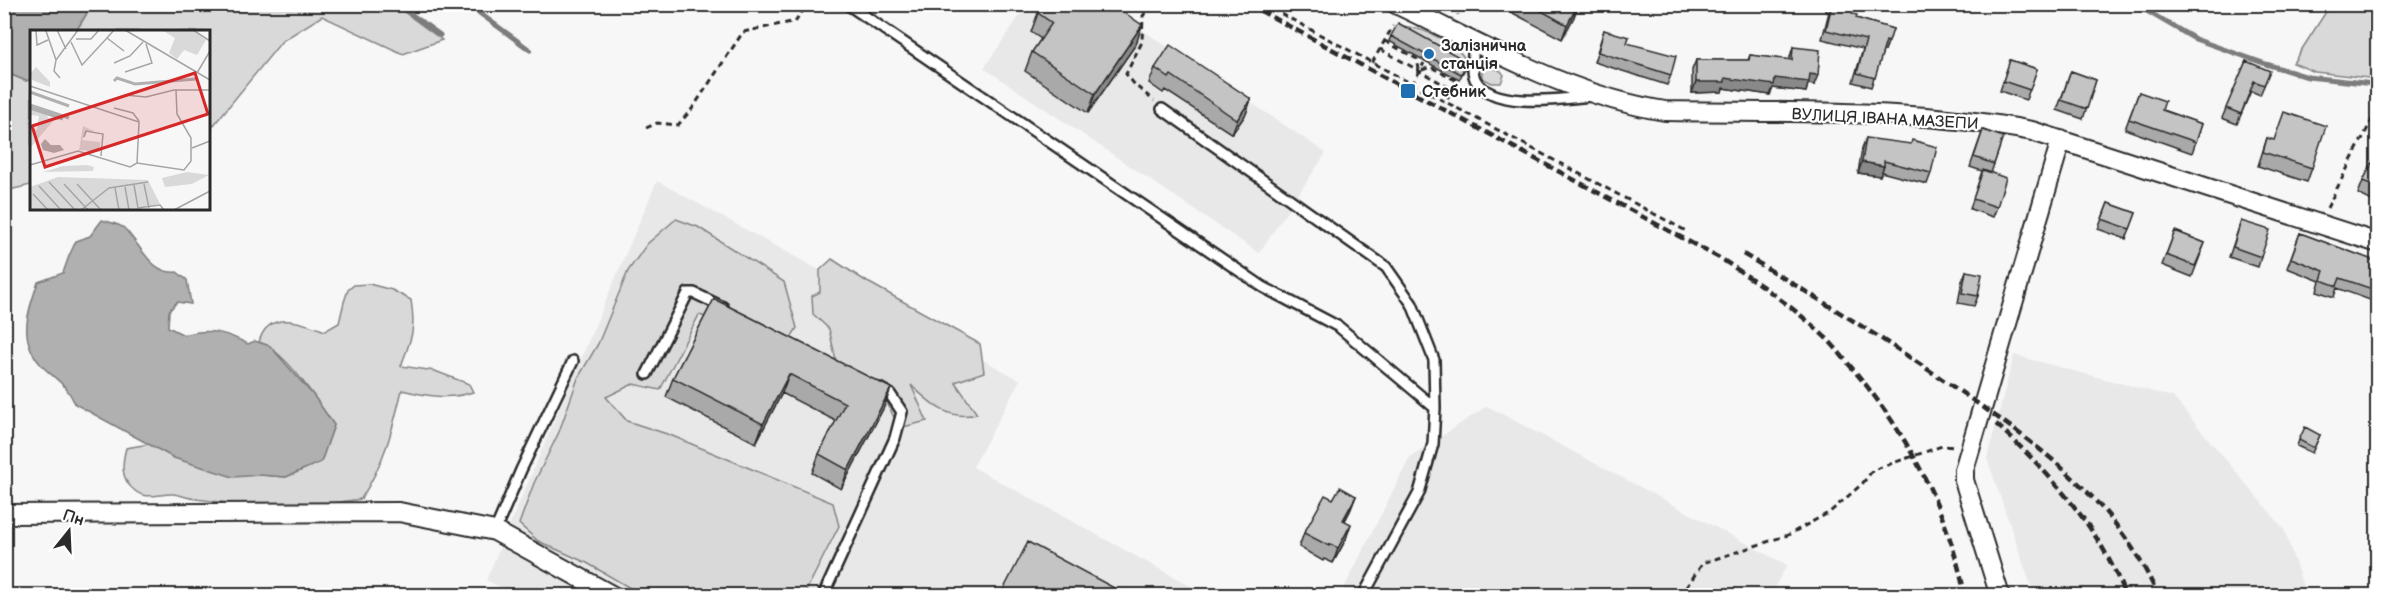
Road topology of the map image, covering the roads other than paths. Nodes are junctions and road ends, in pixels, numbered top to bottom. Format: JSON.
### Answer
{"nodes":[{"id":1,"x":847,"y":4,"type":"edge"},
{"id":2,"x":1396,"y":4,"type":"edge"},
{"id":3,"x":1474,"y":42,"type":"junction"},
{"id":4,"x":1598,"y":95,"type":"junction"},
{"id":5,"x":1162,"y":109,"type":"road end"},
{"id":6,"x":2061,"y":140,"type":"junction"},
{"id":7,"x":2378,"y":243,"type":"edge"},
{"id":8,"x":733,"y":312,"type":"edge"},
{"id":9,"x":573,"y":361,"type":"dead end"},
{"id":10,"x":647,"y":374,"type":"dead end"},
{"id":11,"x":869,"y":383,"type":"edge"},
{"id":12,"x":1435,"y":408,"type":"junction"},
{"id":13,"x":4,"y":514,"type":"edge"},
{"id":14,"x":495,"y":531,"type":"junction"},
{"id":15,"x":613,"y":596,"type":"edge"},
{"id":16,"x":824,"y":596,"type":"edge"},
{"id":17,"x":1363,"y":596,"type":"edge"},
{"id":18,"x":2000,"y":596,"type":"edge"}],
"edges":[{"from":1,"to":12,"type":"lane"},
{"from":2,"to":3,"type":"street","name":"ВУЛИЦЯ ІВАНА МАЗЕПИ"},
{"from":3,"to":4,"type":"street","name":"ВУЛИЦЯ ІВАНА МАЗЕПИ"},
{"from":3,"to":4,"type":"lane"},
{"from":4,"to":6,"type":"street","name":"ВУЛИЦЯ ІВАНА МАЗЕПИ"},
{"from":5,"to":12,"type":"lane"},
{"from":6,"to":7,"type":"street","name":"ВУЛИЦЯ ІВАНА МАЗЕПИ"},
{"from":6,"to":18,"type":"street"},
{"from":8,"to":10,"type":"lane"},
{"from":9,"to":14,"type":"lane"},
{"from":11,"to":16,"type":"lane"},
{"from":12,"to":17,"type":"lane"},
{"from":13,"to":14,"type":"street"},
{"from":14,"to":15,"type":"street"}]}
